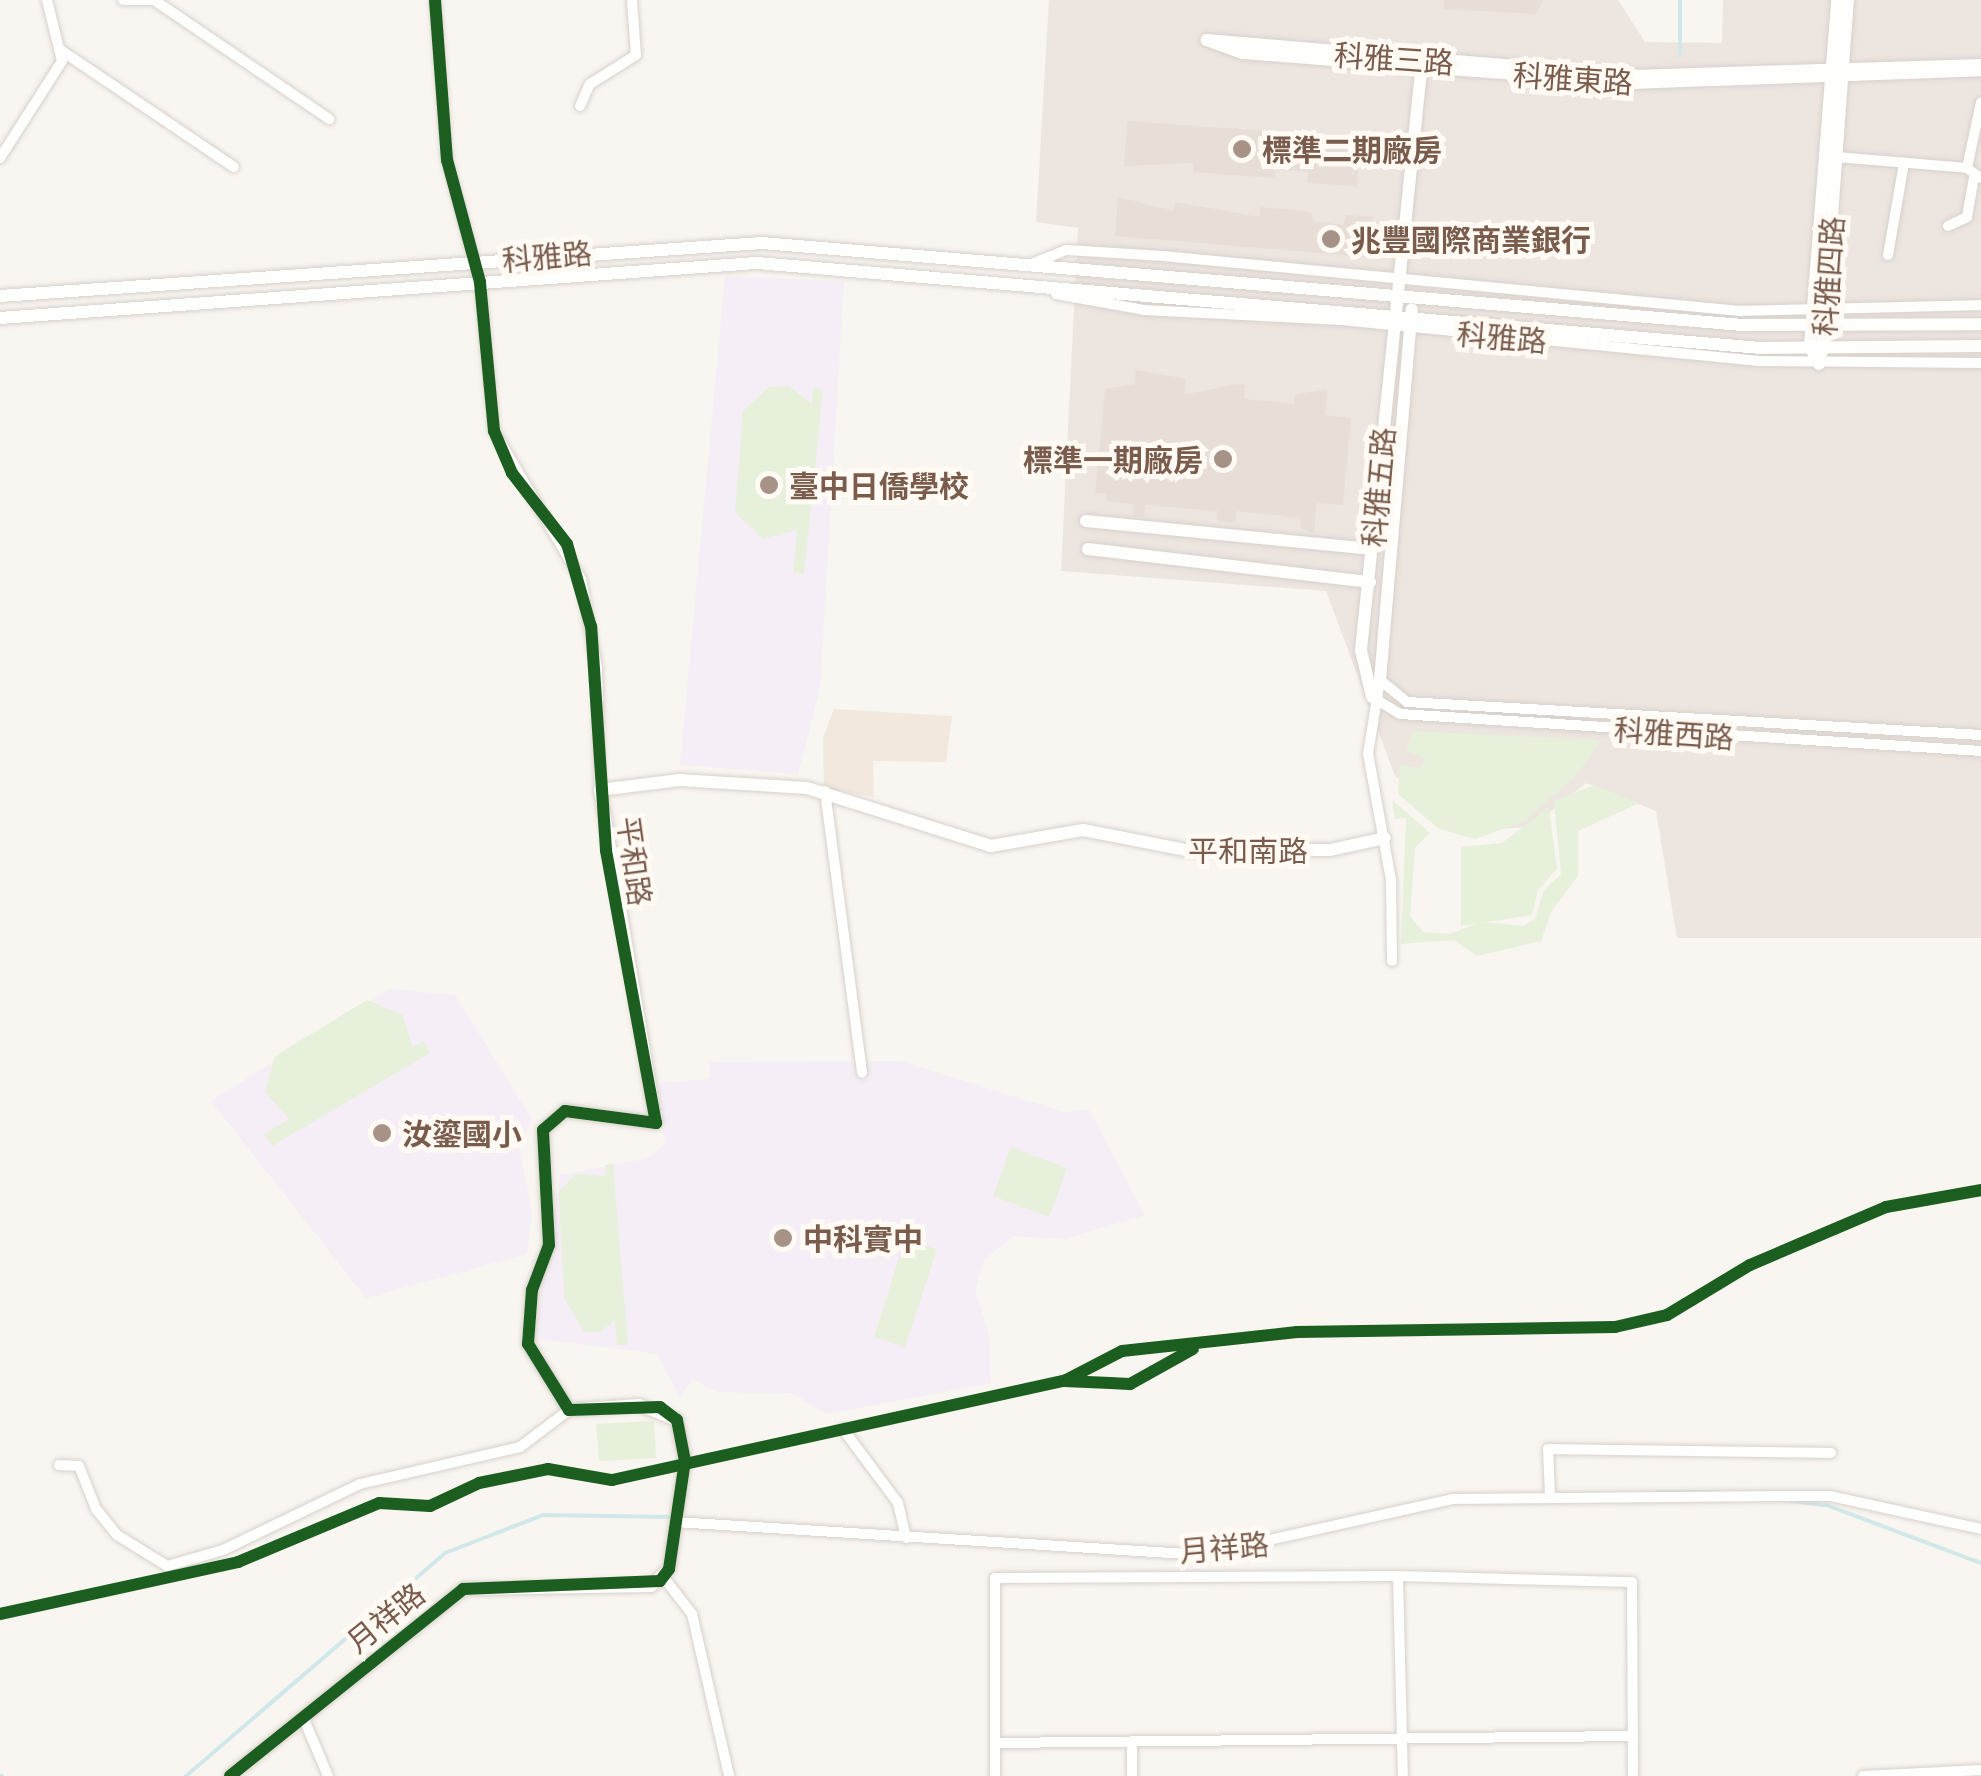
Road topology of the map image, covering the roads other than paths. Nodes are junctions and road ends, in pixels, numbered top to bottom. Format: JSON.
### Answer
{"nodes":[{"id":1,"x":47,"y":0,"type":"edge"},
{"id":2,"x":123,"y":0,"type":"edge"},
{"id":3,"x":435,"y":0,"type":"edge"},
{"id":4,"x":632,"y":0,"type":"edge"},
{"id":5,"x":1837,"y":0,"type":"edge"},
{"id":6,"x":1848,"y":0,"type":"edge"},
{"id":7,"x":59,"y":50,"type":"junction"},
{"id":8,"x":1422,"y":63,"type":"junction"},
{"id":9,"x":1981,"y":67,"type":"edge"},
{"id":10,"x":1836,"y":70,"type":"junction"},
{"id":11,"x":1981,"y":102,"type":"edge"},
{"id":12,"x":580,"y":106,"type":"dead end"},
{"id":13,"x":329,"y":119,"type":"dead end"},
{"id":14,"x":0,"y":158,"type":"edge"},
{"id":15,"x":1837,"y":158,"type":"junction"},
{"id":16,"x":1904,"y":163,"type":"junction"},
{"id":17,"x":234,"y":167,"type":"dead end"},
{"id":18,"x":1974,"y":175,"type":"edge"},
{"id":19,"x":1948,"y":226,"type":"dead end"},
{"id":20,"x":1888,"y":255,"type":"dead end"},
{"id":21,"x":474,"y":262,"type":"junction"},
{"id":22,"x":1034,"y":262,"type":"junction"},
{"id":23,"x":1406,"y":276,"type":"junction"},
{"id":24,"x":480,"y":282,"type":"junction"},
{"id":25,"x":0,"y":296,"type":"edge"},
{"id":26,"x":1405,"y":296,"type":"junction"},
{"id":27,"x":1981,"y":305,"type":"edge"},
{"id":28,"x":1819,"y":309,"type":"junction"},
{"id":29,"x":1412,"y":313,"type":"junction"},
{"id":30,"x":0,"y":318,"type":"edge"},
{"id":31,"x":1395,"y":319,"type":"junction"},
{"id":32,"x":1818,"y":324,"type":"junction"},
{"id":33,"x":1981,"y":324,"type":"edge"},
{"id":34,"x":1411,"y":328,"type":"junction"},
{"id":35,"x":1817,"y":346,"type":"junction"},
{"id":36,"x":1981,"y":346,"type":"edge"},
{"id":37,"x":1981,"y":363,"type":"edge"},
{"id":38,"x":1819,"y":364,"type":"junction"},
{"id":39,"x":1086,"y":521,"type":"dead end"},
{"id":40,"x":1088,"y":549,"type":"dead end"},
{"id":41,"x":1373,"y":549,"type":"junction"},
{"id":42,"x":1370,"y":582,"type":"junction"},
{"id":43,"x":1380,"y":680,"type":"junction"},
{"id":44,"x":1372,"y":697,"type":"junction"},
{"id":45,"x":1981,"y":735,"type":"edge"},
{"id":46,"x":1981,"y":751,"type":"edge"},
{"id":47,"x":600,"y":790,"type":"junction"},
{"id":48,"x":825,"y":792,"type":"junction"},
{"id":49,"x":1386,"y":838,"type":"junction"},
{"id":50,"x":1392,"y":961,"type":"dead end"},
{"id":51,"x":862,"y":1073,"type":"dead end"},
{"id":52,"x":569,"y":1410,"type":"junction"},
{"id":53,"x":843,"y":1429,"type":"dead end"},
{"id":54,"x":1831,"y":1452,"type":"dead end"},
{"id":55,"x":59,"y":1465,"type":"dead end"},
{"id":56,"x":1550,"y":1496,"type":"junction"},
{"id":57,"x":676,"y":1518,"type":"junction"},
{"id":58,"x":1981,"y":1529,"type":"edge"},
{"id":59,"x":906,"y":1535,"type":"junction"},
{"id":60,"x":1398,"y":1576,"type":"junction"},
{"id":61,"x":664,"y":1578,"type":"junction"},
{"id":62,"x":303,"y":1717,"type":"junction"},
{"id":63,"x":1633,"y":1736,"type":"junction"},
{"id":64,"x":1402,"y":1738,"type":"junction"},
{"id":65,"x":1132,"y":1741,"type":"junction"},
{"id":66,"x":995,"y":1743,"type":"junction"},
{"id":67,"x":1981,"y":1770,"type":"edge"},
{"id":68,"x":230,"y":1776,"type":"edge"},
{"id":69,"x":328,"y":1776,"type":"edge"},
{"id":70,"x":728,"y":1776,"type":"edge"},
{"id":71,"x":994,"y":1776,"type":"edge"},
{"id":72,"x":1132,"y":1776,"type":"edge"},
{"id":73,"x":1403,"y":1776,"type":"edge"},
{"id":74,"x":1633,"y":1776,"type":"edge"},
{"id":75,"x":1863,"y":1776,"type":"edge"}],
"edges":[{"from":1,"to":7,"type":"street"},
{"from":2,"to":13,"type":"street"},
{"from":3,"to":21,"type":"street","name":"平和路"},
{"from":4,"to":12,"type":"street"},
{"from":5,"to":10,"type":"street","name":"科雅四路"},
{"from":6,"to":10,"type":"street","name":"科雅四路"},
{"from":7,"to":14,"type":"street"},
{"from":7,"to":17,"type":"street"},
{"from":8,"to":8,"type":"street","name":"科雅三路"},
{"from":8,"to":10,"type":"street","name":"科雅三路"},
{"from":8,"to":23,"type":"street","name":"科雅五路"},
{"from":9,"to":10,"type":"street"},
{"from":10,"to":15,"type":"street","name":"科雅四路"},
{"from":10,"to":28,"type":"street","name":"科雅四路"},
{"from":11,"to":18,"type":"street"},
{"from":15,"to":16,"type":"street"},
{"from":15,"to":28,"type":"street","name":"科雅四路"},
{"from":16,"to":18,"type":"street"},
{"from":16,"to":20,"type":"street"},
{"from":18,"to":19,"type":"street"},
{"from":21,"to":22,"type":"street","name":"科雅路"},
{"from":21,"to":24,"type":"street","name":"平和路"},
{"from":21,"to":25,"type":"street","name":"科雅路"},
{"from":22,"to":23,"type":"street","name":"科雅路"},
{"from":22,"to":26,"type":"street","name":"科雅路"},
{"from":23,"to":26,"type":"street","name":"科雅五路"},
{"from":23,"to":28,"type":"street","name":"科雅路"},
{"from":24,"to":30,"type":"street","name":"科雅路"},
{"from":24,"to":31,"type":"street","name":"科雅路"},
{"from":24,"to":47,"type":"street","name":"平和路"},
{"from":26,"to":29,"type":"street","name":"科雅五路"},
{"from":26,"to":31,"type":"street","name":"科雅五路"},
{"from":26,"to":32,"type":"street","name":"科雅路"},
{"from":27,"to":28,"type":"street","name":"科雅路"},
{"from":28,"to":32,"type":"street","name":"科雅四路"},
{"from":29,"to":31,"type":"street","name":"科雅路"},
{"from":29,"to":34,"type":"street","name":"科雅五路"},
{"from":29,"to":35,"type":"street","name":"科雅路"},
{"from":31,"to":34,"type":"street","name":"科雅路"},
{"from":31,"to":41,"type":"street","name":"科雅五路"},
{"from":32,"to":33,"type":"street","name":"科雅路"},
{"from":32,"to":35,"type":"street","name":"科雅四路"},
{"from":34,"to":38,"type":"street","name":"科雅路"},
{"from":34,"to":43,"type":"street","name":"科雅五路"},
{"from":35,"to":36,"type":"street","name":"科雅路"},
{"from":35,"to":38,"type":"street","name":"科雅四路"},
{"from":37,"to":38,"type":"street","name":"科雅路"},
{"from":39,"to":41,"type":"street"},
{"from":40,"to":42,"type":"street"},
{"from":41,"to":42,"type":"street","name":"科雅五路"},
{"from":42,"to":44,"type":"street","name":"科雅五路"},
{"from":43,"to":44,"type":"street"},
{"from":43,"to":45,"type":"street","name":"科雅西路"},
{"from":44,"to":46,"type":"street","name":"科雅西路"},
{"from":44,"to":49,"type":"street"},
{"from":47,"to":48,"type":"street","name":"平和南路"},
{"from":47,"to":52,"type":"street","name":"平和路"},
{"from":48,"to":49,"type":"street","name":"平和南路"},
{"from":48,"to":51,"type":"street"},
{"from":49,"to":50,"type":"street"},
{"from":52,"to":55,"type":"street"},
{"from":52,"to":57,"type":"street"},
{"from":53,"to":59,"type":"street"},
{"from":54,"to":56,"type":"street"},
{"from":56,"to":58,"type":"street","name":"月祥路"},
{"from":56,"to":59,"type":"street","name":"月祥路"},
{"from":57,"to":59,"type":"street","name":"月祥路"},
{"from":57,"to":61,"type":"street"},
{"from":60,"to":63,"type":"street"},
{"from":60,"to":64,"type":"street"},
{"from":60,"to":66,"type":"street"},
{"from":61,"to":62,"type":"street","name":"月祥路"},
{"from":61,"to":70,"type":"street"},
{"from":62,"to":68,"type":"street","name":"月祥路"},
{"from":62,"to":69,"type":"street"},
{"from":63,"to":64,"type":"street"},
{"from":63,"to":74,"type":"street"},
{"from":64,"to":65,"type":"street"},
{"from":64,"to":73,"type":"street"},
{"from":65,"to":66,"type":"street"},
{"from":65,"to":72,"type":"street"},
{"from":66,"to":71,"type":"street"},
{"from":67,"to":75,"type":"street"}]}
